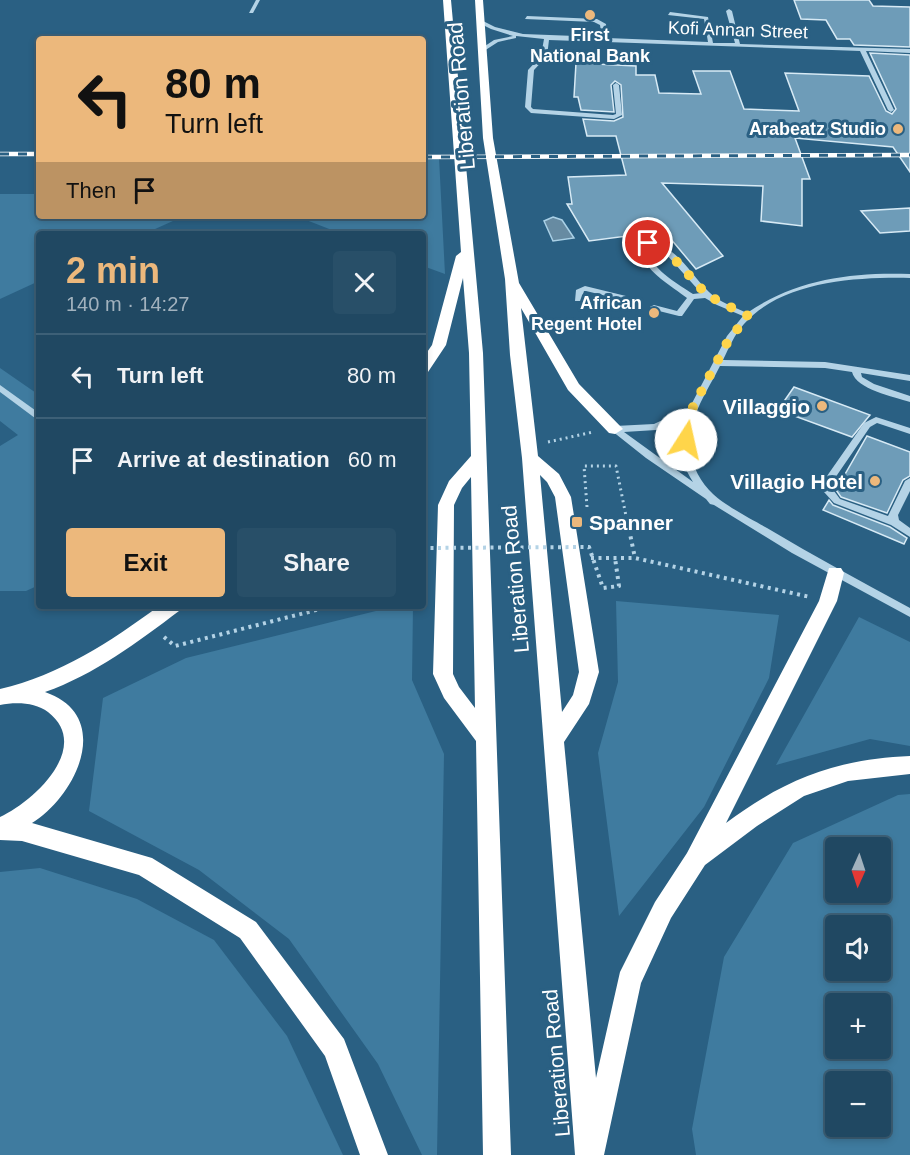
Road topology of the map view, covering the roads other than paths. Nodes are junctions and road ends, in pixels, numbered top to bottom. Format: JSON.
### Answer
{"nodes":[{"id":1,"x":258,"y":0,"type":"edge"},
{"id":2,"x":447,"y":0,"type":"edge"},
{"id":3,"x":479,"y":0,"type":"edge"},
{"id":4,"x":729,"y":11,"type":"dead end"},
{"id":5,"x":251,"y":12,"type":"dead end"},
{"id":6,"x":670,"y":14,"type":"dead end"},
{"id":7,"x":527,"y":18,"type":"dead end"},
{"id":8,"x":580,"y":20,"type":"junction"},
{"id":9,"x":479,"y":21,"type":"junction"},
{"id":10,"x":529,"y":35,"type":"junction"},
{"id":11,"x":548,"y":36,"type":"junction"},
{"id":12,"x":581,"y":38,"type":"junction"},
{"id":13,"x":606,"y":39,"type":"junction"},
{"id":14,"x":711,"y":44,"type":"junction"},
{"id":15,"x":738,"y":45,"type":"junction"},
{"id":16,"x":862,"y":49,"type":"junction"},
{"id":17,"x":482,"y":50,"type":"junction"},
{"id":18,"x":910,"y":51,"type":"edge"},
{"id":19,"x":616,"y":85,"type":"dead end"},
{"id":20,"x":891,"y":110,"type":"dead end"},
{"id":21,"x":465,"y":246,"type":"junction"},
{"id":22,"x":910,"y":276,"type":"edge"},
{"id":23,"x":512,"y":279,"type":"junction"},
{"id":24,"x":707,"y":295,"type":"junction"},
{"id":25,"x":691,"y":297,"type":"junction"},
{"id":26,"x":623,"y":298,"type":"dead end"},
{"id":27,"x":578,"y":299,"type":"dead end"},
{"id":28,"x":654,"y":307,"type":"dead end"},
{"id":29,"x":748,"y":316,"type":"junction"},
{"id":30,"x":717,"y":363,"type":"junction"},
{"id":31,"x":426,"y":364,"type":"edge"},
{"id":32,"x":856,"y":370,"type":"junction"},
{"id":33,"x":910,"y":378,"type":"edge"},
{"id":34,"x":0,"y":388,"type":"edge"},
{"id":35,"x":910,"y":399,"type":"edge"},
{"id":36,"x":692,"y":409,"type":"junction"},
{"id":37,"x":36,"y":416,"type":"edge"},
{"id":38,"x":615,"y":429,"type":"junction"},
{"id":39,"x":910,"y":430,"type":"edge"},
{"id":40,"x":478,"y":458,"type":"junction"},
{"id":41,"x":530,"y":458,"type":"junction"},
{"id":42,"x":910,"y":481,"type":"edge"},
{"id":43,"x":713,"y":502,"type":"junction"},
{"id":44,"x":895,"y":522,"type":"junction"},
{"id":45,"x":910,"y":533,"type":"edge"},
{"id":46,"x":835,"y":573,"type":"junction"},
{"id":47,"x":168,"y":609,"type":"edge"},
{"id":48,"x":910,"y":613,"type":"edge"},
{"id":49,"x":9,"y":695,"type":"edge"},
{"id":50,"x":554,"y":740,"type":"junction"},
{"id":51,"x":488,"y":741,"type":"junction"},
{"id":52,"x":910,"y":765,"type":"edge"},
{"id":53,"x":0,"y":829,"type":"edge"},
{"id":54,"x":695,"y":861,"type":"junction"},
{"id":55,"x":375,"y":1155,"type":"edge"},
{"id":56,"x":497,"y":1155,"type":"edge"},
{"id":57,"x":590,"y":1155,"type":"edge"}],
"edges":[{"from":1,"to":5,"type":"street"},
{"from":2,"to":21,"type":"highway","name":"Liberation Road"},
{"from":3,"to":9,"type":"highway","name":"Liberation Road"},
{"from":4,"to":15,"type":"street"},
{"from":6,"to":14,"type":"street"},
{"from":7,"to":8,"type":"street"},
{"from":8,"to":12,"type":"street"},
{"from":8,"to":13,"type":"street"},
{"from":9,"to":10,"type":"street","name":"Kofi Annan Street"},
{"from":9,"to":17,"type":"highway","name":"Liberation Road"},
{"from":10,"to":11,"type":"street","name":"Kofi Annan Street"},
{"from":10,"to":17,"type":"street","name":"Kofi Annan Street"},
{"from":11,"to":12,"type":"street","name":"Kofi Annan Street"},
{"from":11,"to":19,"type":"street"},
{"from":12,"to":13,"type":"street","name":"Kofi Annan Street"},
{"from":13,"to":14,"type":"street","name":"Kofi Annan Street"},
{"from":14,"to":15,"type":"street","name":"Kofi Annan Street"},
{"from":15,"to":16,"type":"street","name":"Kofi Annan Street"},
{"from":16,"to":18,"type":"street","name":"Kofi Annan Street"},
{"from":16,"to":20,"type":"street"},
{"from":17,"to":23,"type":"highway","name":"Liberation Road"},
{"from":21,"to":31,"type":"highway"},
{"from":21,"to":40,"type":"highway","name":"Liberation Road"},
{"from":22,"to":29,"type":"street"},
{"from":23,"to":38,"type":"highway"},
{"from":23,"to":41,"type":"highway","name":"Liberation Road"},
{"from":24,"to":25,"type":"street"},
{"from":24,"to":25,"type":"street"},
{"from":24,"to":29,"type":"street"},
{"from":25,"to":28,"type":"street"},
{"from":26,"to":27,"type":"street"},
{"from":29,"to":30,"type":"street"},
{"from":30,"to":32,"type":"street"},
{"from":30,"to":36,"type":"street"},
{"from":32,"to":33,"type":"street"},
{"from":32,"to":35,"type":"street"},
{"from":34,"to":37,"type":"street"},
{"from":36,"to":38,"type":"street"},
{"from":36,"to":43,"type":"street"},
{"from":38,"to":43,"type":"street"},
{"from":39,"to":44,"type":"street"},
{"from":40,"to":51,"type":"highway","name":"Liberation Road"},
{"from":40,"to":51,"type":"highway"},
{"from":41,"to":50,"type":"highway","name":"Liberation Road"},
{"from":41,"to":50,"type":"highway"},
{"from":42,"to":44,"type":"street"},
{"from":43,"to":46,"type":"street"},
{"from":44,"to":45,"type":"street"},
{"from":46,"to":48,"type":"street"},
{"from":46,"to":54,"type":"highway"},
{"from":47,"to":49,"type":"highway"},
{"from":49,"to":53,"type":"highway"},
{"from":50,"to":57,"type":"highway","name":"Liberation Road"},
{"from":51,"to":56,"type":"highway","name":"Liberation Road"},
{"from":52,"to":54,"type":"highway"},
{"from":53,"to":55,"type":"highway"},
{"from":54,"to":57,"type":"highway"}]}
